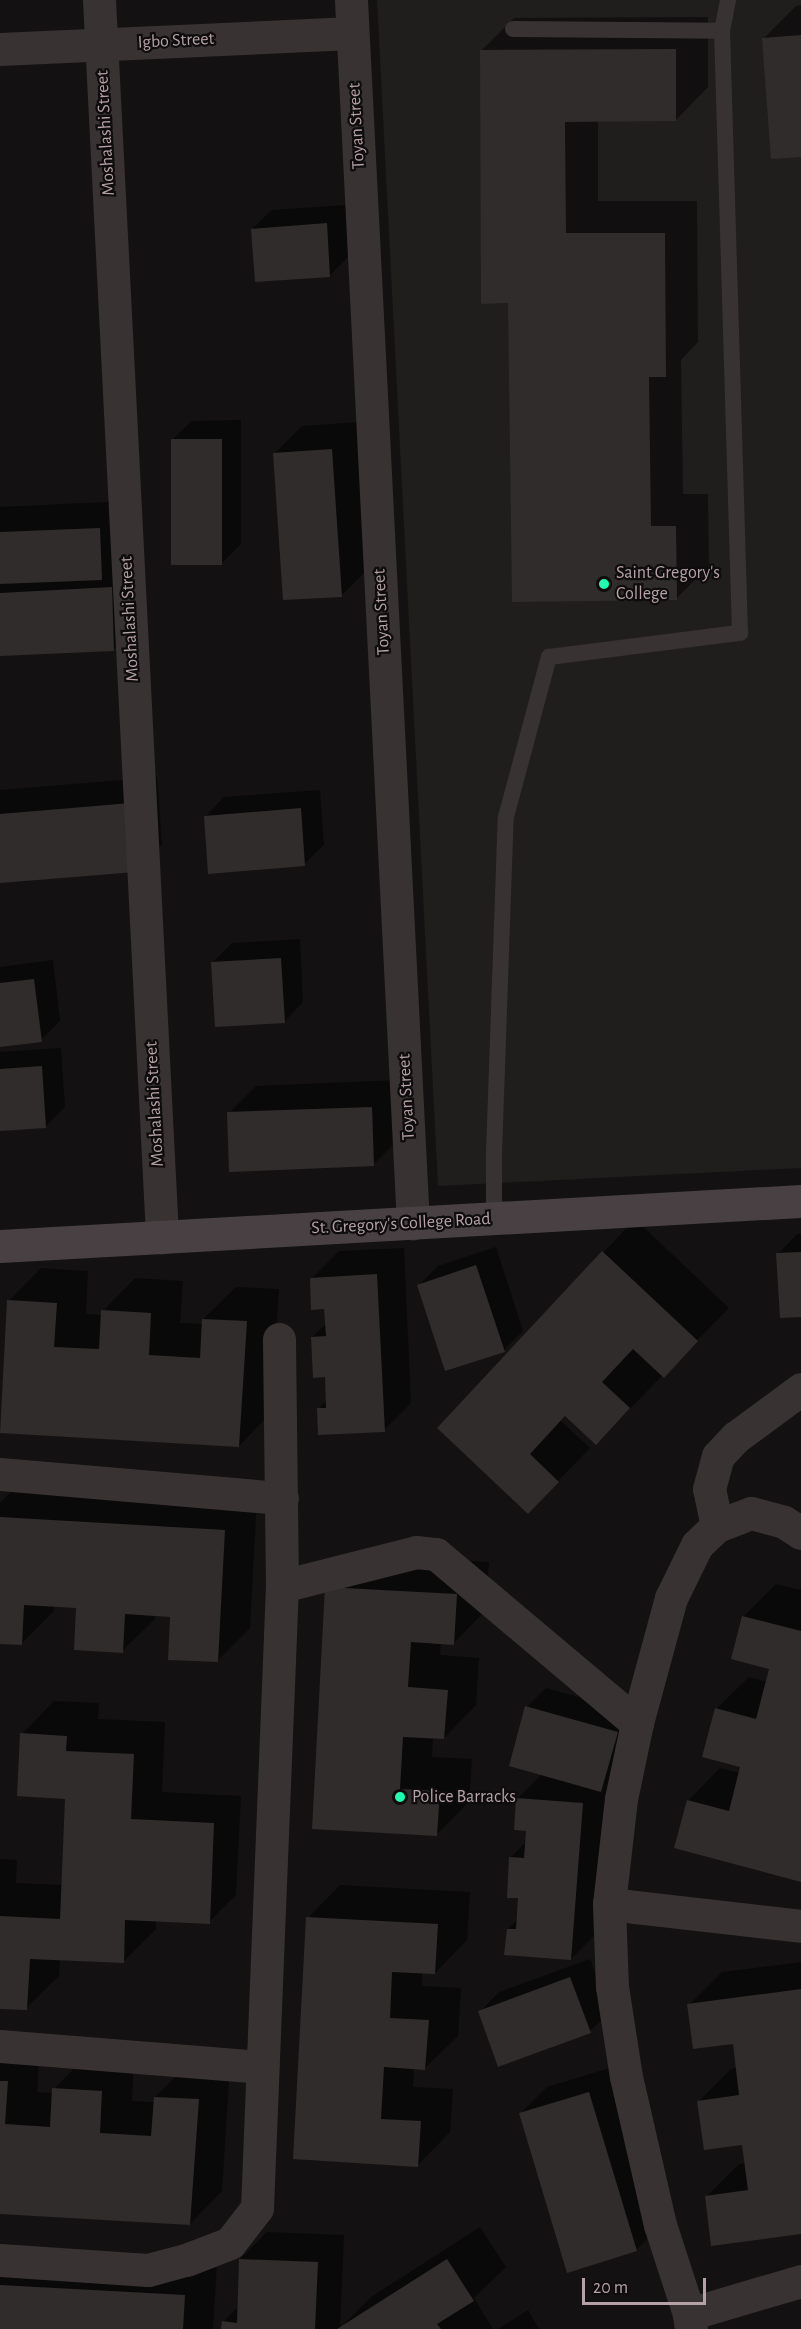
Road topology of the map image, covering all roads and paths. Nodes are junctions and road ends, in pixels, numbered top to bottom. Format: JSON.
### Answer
{"nodes":[{"id":1,"x":99,"y":0,"type":"edge"},
{"id":2,"x":351,"y":0,"type":"edge"},
{"id":3,"x":728,"y":0,"type":"edge"},
{"id":4,"x":513,"y":29,"type":"dead end"},
{"id":5,"x":722,"y":31,"type":"junction"},
{"id":6,"x":352,"y":33,"type":"junction"},
{"id":7,"x":101,"y":44,"type":"junction"},
{"id":8,"x":0,"y":49,"type":"edge"},
{"id":9,"x":801,"y":1201,"type":"edge"},
{"id":10,"x":494,"y":1218,"type":"junction"},
{"id":11,"x":413,"y":1223,"type":"junction"},
{"id":12,"x":162,"y":1237,"type":"junction"},
{"id":13,"x":0,"y":1246,"type":"edge"},
{"id":14,"x":279,"y":1338,"type":"dead end"},
{"id":15,"x":801,"y":1389,"type":"edge"},
{"id":16,"x":0,"y":1474,"type":"edge"},
{"id":17,"x":282,"y":1498,"type":"junction"},
{"id":18,"x":717,"y":1526,"type":"junction"},
{"id":19,"x":801,"y":1533,"type":"edge"},
{"id":20,"x":282,"y":1586,"type":"junction"},
{"id":21,"x":637,"y":1723,"type":"junction"},
{"id":22,"x":609,"y":1904,"type":"junction"},
{"id":23,"x":801,"y":1926,"type":"edge"},
{"id":24,"x":0,"y":2046,"type":"edge"},
{"id":25,"x":262,"y":2067,"type":"junction"},
{"id":26,"x":0,"y":2260,"type":"edge"},
{"id":27,"x":801,"y":2281,"type":"edge"},
{"id":28,"x":690,"y":2322,"type":"edge"}],
"edges":[{"from":1,"to":7,"type":"street","name":"Moshalashi Street"},
{"from":2,"to":6,"type":"street","name":"Toyan Street"},
{"from":3,"to":5,"type":"lane"},
{"from":4,"to":5,"type":"lane"},
{"from":5,"to":10,"type":"lane"},
{"from":6,"to":7,"type":"street","name":"Igbo Street"},
{"from":6,"to":11,"type":"street","name":"Toyan Street"},
{"from":7,"to":8,"type":"street","name":"Igbo Street"},
{"from":7,"to":12,"type":"street","name":"Moshalashi Street"},
{"from":9,"to":10,"type":"street","name":"St. Gregory's College Road"},
{"from":10,"to":11,"type":"street","name":"St. Gregory's College Road"},
{"from":11,"to":12,"type":"street","name":"St. Gregory's College Road"},
{"from":12,"to":13,"type":"street","name":"St. Gregory's College Road"},
{"from":14,"to":17,"type":"street"},
{"from":15,"to":18,"type":"street"},
{"from":16,"to":17,"type":"street"},
{"from":17,"to":20,"type":"street"},
{"from":18,"to":19,"type":"street"},
{"from":18,"to":21,"type":"street"},
{"from":20,"to":21,"type":"street"},
{"from":20,"to":25,"type":"street"},
{"from":21,"to":22,"type":"street"},
{"from":22,"to":23,"type":"street"},
{"from":22,"to":28,"type":"street"},
{"from":24,"to":25,"type":"street"},
{"from":25,"to":26,"type":"street"},
{"from":27,"to":28,"type":"street"}]}
